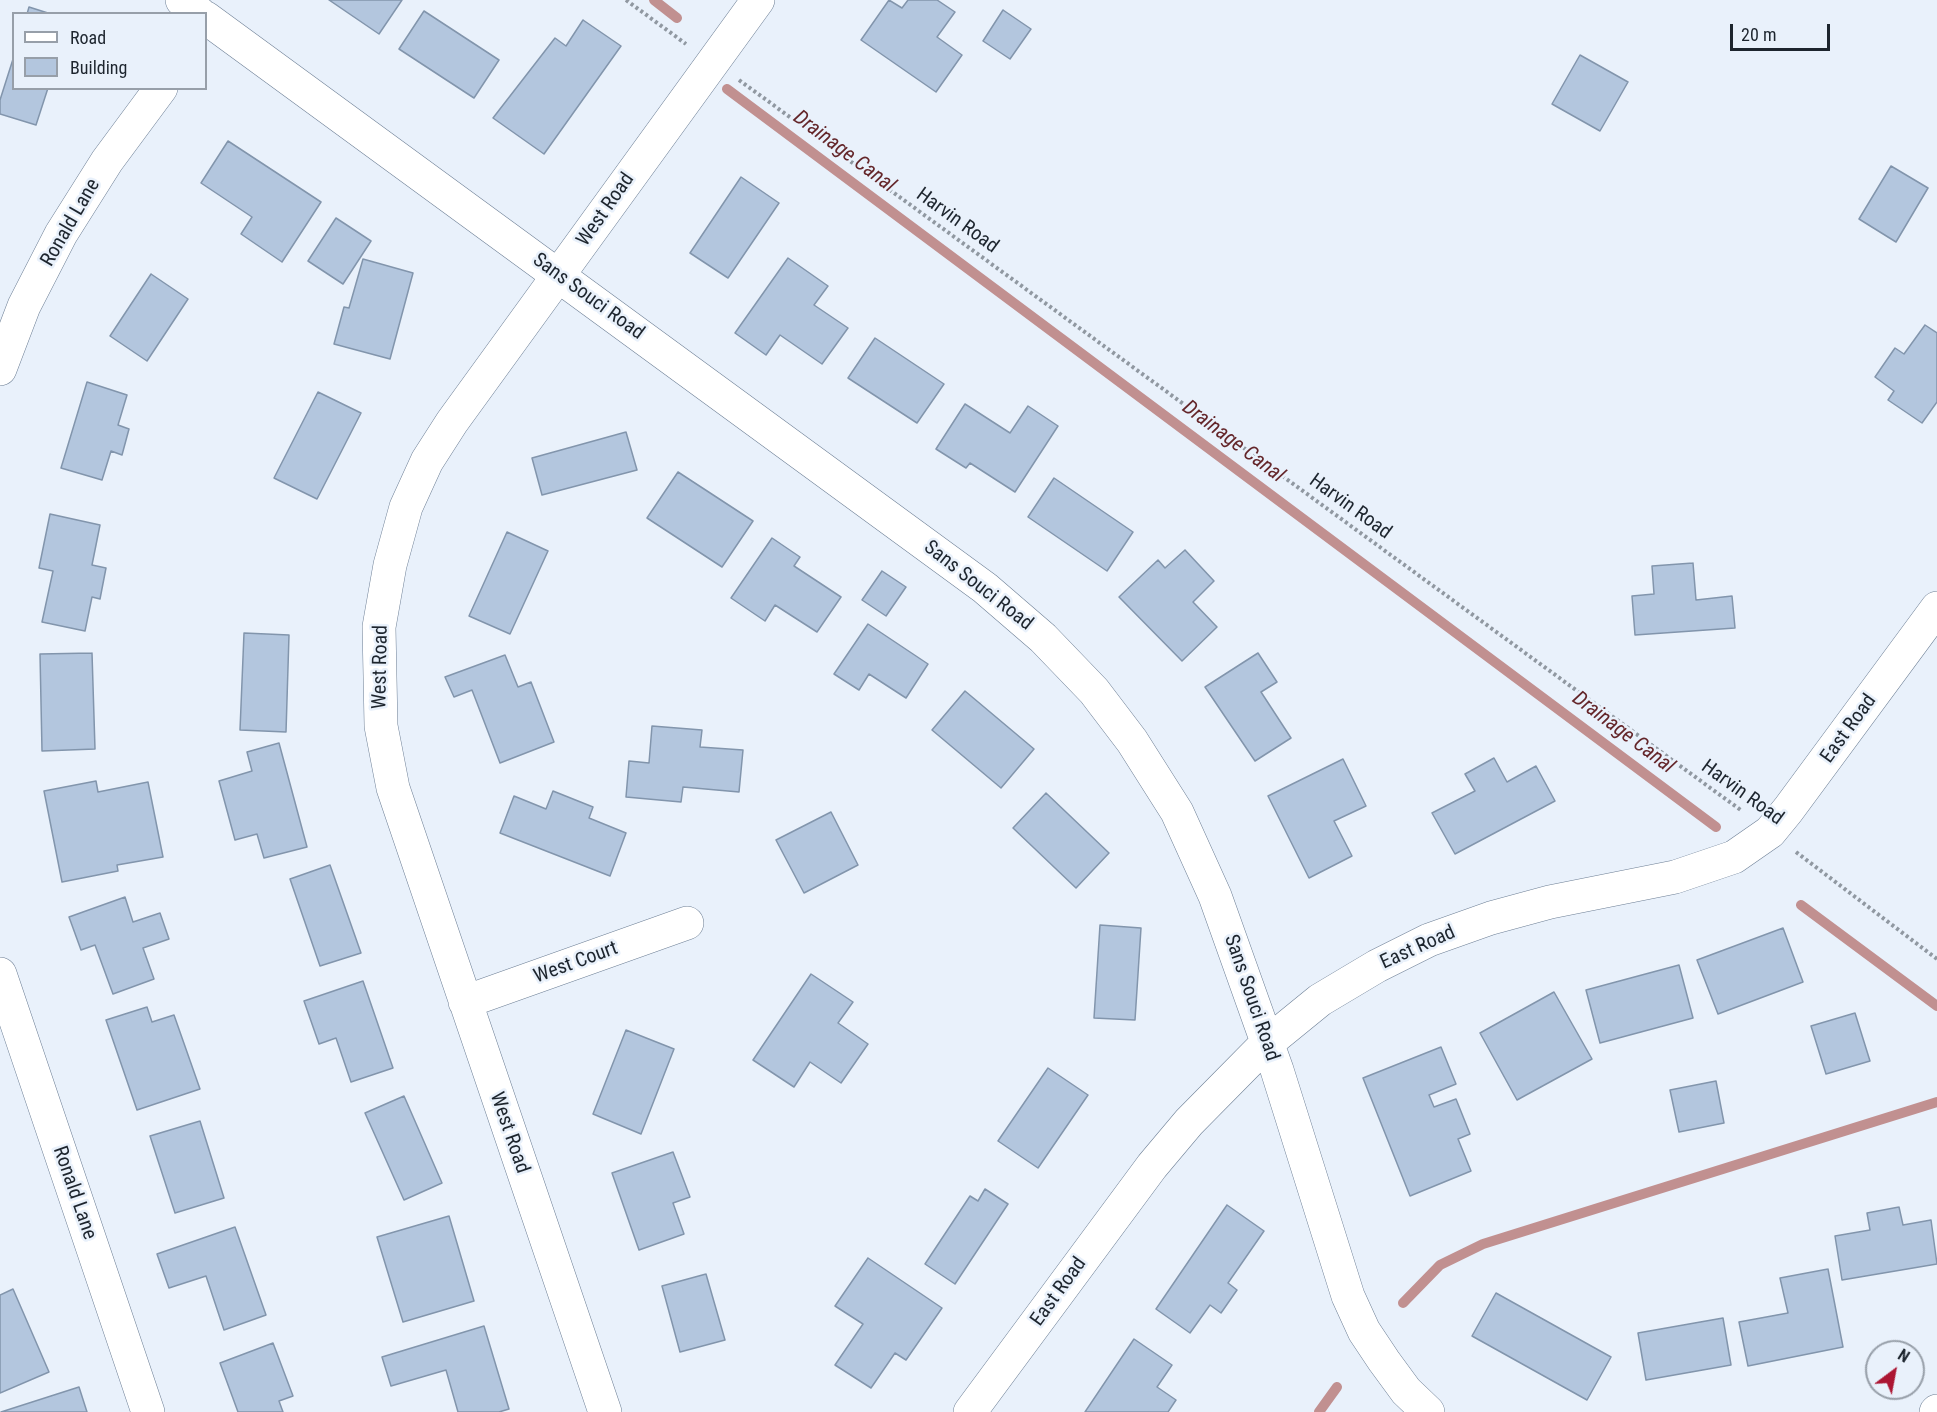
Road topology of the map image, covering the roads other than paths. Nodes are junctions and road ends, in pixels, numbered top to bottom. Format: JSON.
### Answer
{"nodes":[{"id":1,"x":182,"y":0,"type":"edge"},
{"id":2,"x":758,"y":0,"type":"edge"},
{"id":3,"x":196,"y":12,"type":"edge"},
{"id":4,"x":207,"y":22,"type":"edge"},
{"id":5,"x":160,"y":90,"type":"edge"},
{"id":6,"x":560,"y":277,"type":"junction"},
{"id":7,"x":0,"y":369,"type":"edge"},
{"id":8,"x":1937,"y":608,"type":"edge"},
{"id":9,"x":687,"y":923,"type":"dead end"},
{"id":10,"x":0,"y":974,"type":"edge"},
{"id":11,"x":465,"y":1002,"type":"junction"},
{"id":12,"x":1266,"y":1044,"type":"junction"},
{"id":13,"x":148,"y":1412,"type":"edge"},
{"id":14,"x":605,"y":1412,"type":"edge"},
{"id":15,"x":970,"y":1412,"type":"edge"},
{"id":16,"x":1428,"y":1412,"type":"edge"}],
"edges":[{"from":1,"to":3,"type":"street","name":"Sans Souci Road"},
{"from":2,"to":6,"type":"street","name":"West Road"},
{"from":4,"to":6,"type":"street","name":"Sans Souci Road"},
{"from":5,"to":7,"type":"street","name":"Ronald Lane"},
{"from":6,"to":11,"type":"street","name":"West Road"},
{"from":6,"to":12,"type":"street","name":"Sans Souci Road"},
{"from":8,"to":12,"type":"street","name":"East Road"},
{"from":9,"to":11,"type":"street","name":"West Court"},
{"from":10,"to":13,"type":"street","name":"Ronald Lane"},
{"from":11,"to":14,"type":"street","name":"West Road"},
{"from":12,"to":15,"type":"street","name":"East Road"},
{"from":12,"to":16,"type":"street","name":"Sans Souci Road"}]}
